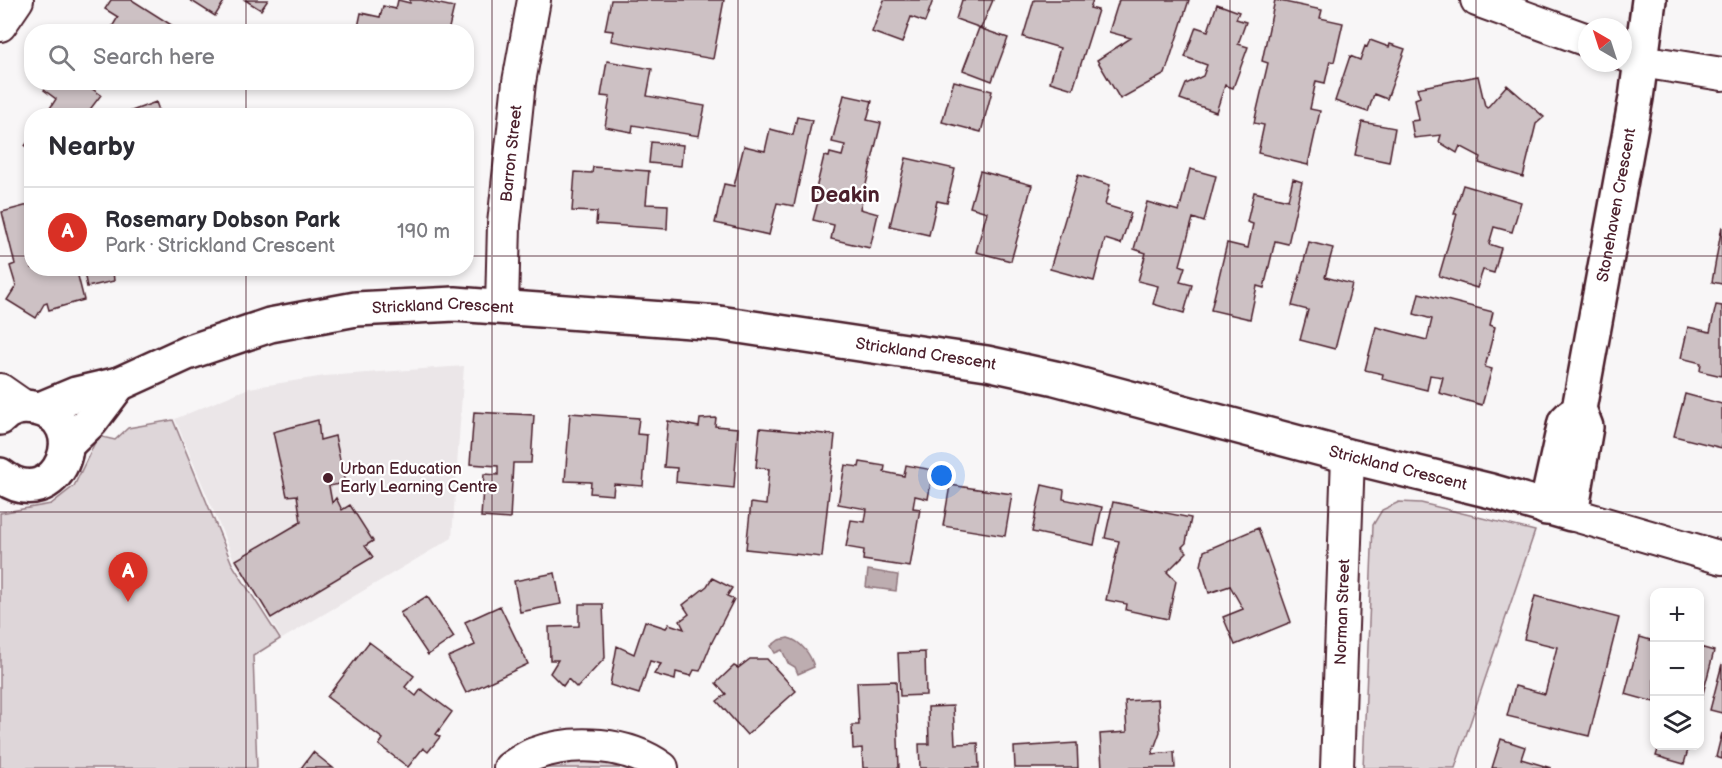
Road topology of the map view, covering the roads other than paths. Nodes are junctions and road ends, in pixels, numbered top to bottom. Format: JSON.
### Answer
{"nodes":[{"id":1,"x":17,"y":0,"type":"edge"},
{"id":2,"x":534,"y":0,"type":"edge"},
{"id":3,"x":1478,"y":0,"type":"edge"},
{"id":4,"x":1649,"y":0,"type":"edge"},
{"id":5,"x":0,"y":26,"type":"edge"},
{"id":6,"x":1578,"y":37,"type":"edge"},
{"id":7,"x":1632,"y":58,"type":"edge"},
{"id":8,"x":1630,"y":72,"type":"edge"},
{"id":9,"x":1722,"y":74,"type":"edge"},
{"id":10,"x":502,"y":308,"type":"junction"},
{"id":11,"x":119,"y":384,"type":"junction"},
{"id":12,"x":16,"y":406,"type":"edge"},
{"id":13,"x":67,"y":444,"type":"junction"},
{"id":14,"x":1348,"y":456,"type":"junction"},
{"id":15,"x":7,"y":485,"type":"edge"},
{"id":16,"x":1558,"y":511,"type":"junction"},
{"id":17,"x":1722,"y":558,"type":"edge"},
{"id":18,"x":510,"y":768,"type":"edge"},
{"id":19,"x":662,"y":768,"type":"edge"},
{"id":20,"x":1337,"y":768,"type":"edge"}],
"edges":[{"from":1,"to":5,"type":"street"},
{"from":2,"to":10,"type":"street","name":"Barron Street"},
{"from":3,"to":6,"type":"street"},
{"from":4,"to":7,"type":"street","name":"Stonehaven Crescent"},
{"from":7,"to":9,"type":"street"},
{"from":8,"to":16,"type":"street","name":"Stonehaven Crescent"},
{"from":10,"to":11,"type":"street","name":"Strickland Crescent"},
{"from":10,"to":14,"type":"street","name":"Strickland Crescent"},
{"from":11,"to":12,"type":"street","name":"Strickland Crescent"},
{"from":11,"to":13,"type":"street","name":"Strickland Crescent"},
{"from":12,"to":13,"type":"street"},
{"from":13,"to":15,"type":"street"},
{"from":14,"to":16,"type":"street","name":"Strickland Crescent"},
{"from":14,"to":20,"type":"street","name":"Norman Street"},
{"from":16,"to":17,"type":"street","name":"Strickland Crescent"},
{"from":18,"to":19,"type":"street"}]}
